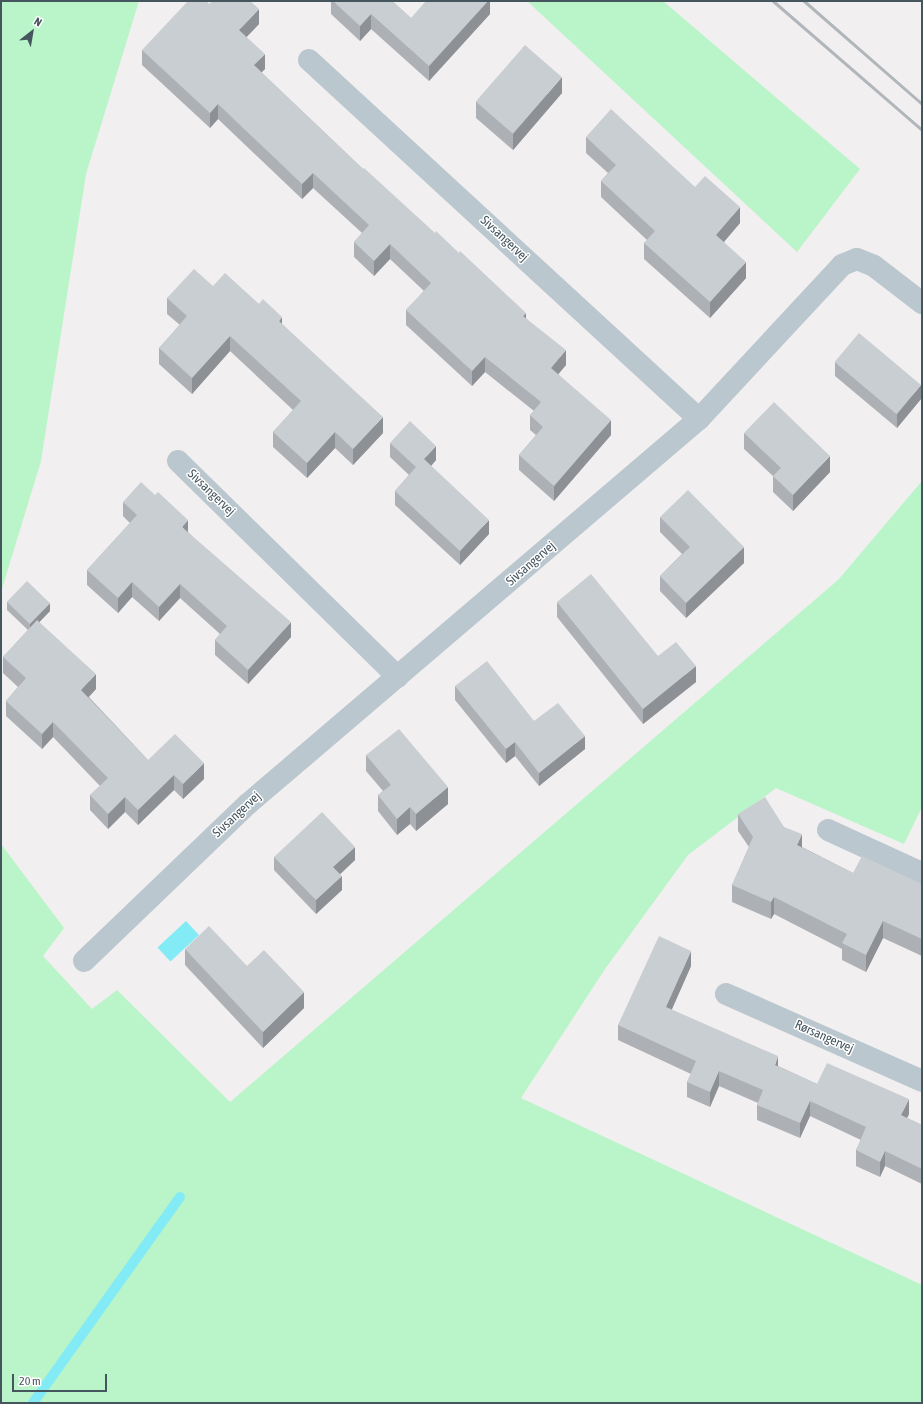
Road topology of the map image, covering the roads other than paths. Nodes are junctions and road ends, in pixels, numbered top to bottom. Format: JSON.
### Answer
{"nodes":[{"id":1,"x":309,"y":60,"type":"dead end"},
{"id":2,"x":922,"y":303,"type":"edge"},
{"id":3,"x":699,"y":419,"type":"junction"},
{"id":4,"x":178,"y":461,"type":"dead end"},
{"id":5,"x":398,"y":677,"type":"junction"},
{"id":6,"x":828,"y":830,"type":"dead end"},
{"id":7,"x":922,"y":873,"type":"edge"},
{"id":8,"x":84,"y":961,"type":"dead end"},
{"id":9,"x":726,"y":994,"type":"dead end"},
{"id":10,"x":922,"y":1081,"type":"edge"}],
"edges":[{"from":1,"to":3,"type":"street","name":"Sivsangervej"},
{"from":2,"to":3,"type":"street","name":"Sivsangervej"},
{"from":3,"to":5,"type":"street","name":"Sivsangervej"},
{"from":4,"to":5,"type":"street","name":"Sivsangervej"},
{"from":5,"to":8,"type":"street","name":"Sivsangervej"},
{"from":6,"to":7,"type":"street"},
{"from":9,"to":10,"type":"street","name":"Rørsangervej"}]}
